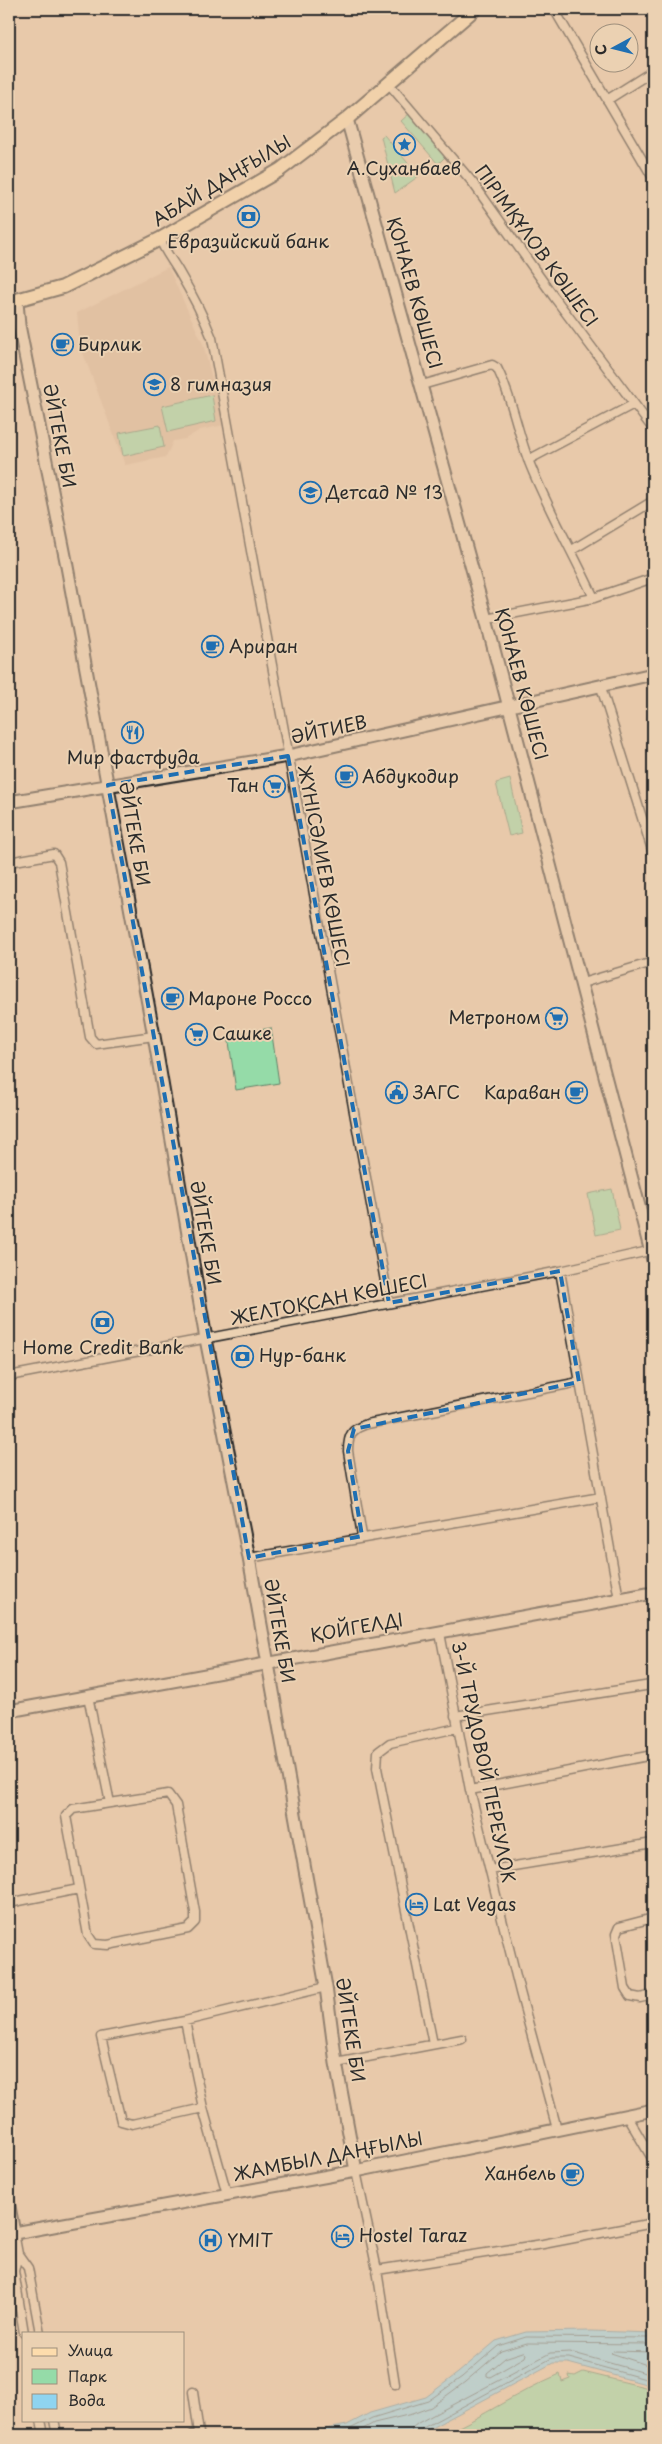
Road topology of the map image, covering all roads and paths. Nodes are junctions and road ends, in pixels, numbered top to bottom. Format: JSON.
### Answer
{"nodes":[{"id":1,"x":476,"y":9,"type":"edge"},
{"id":2,"x":554,"y":9,"type":"edge"},
{"id":3,"x":653,"y":71,"type":"edge"},
{"id":4,"x":389,"y":84,"type":"junction"},
{"id":5,"x":607,"y":100,"type":"junction"},
{"id":6,"x":347,"y":119,"type":"junction"},
{"id":7,"x":653,"y":178,"type":"edge"},
{"id":8,"x":160,"y":239,"type":"junction"},
{"id":9,"x":13,"y":302,"type":"edge"},
{"id":10,"x":422,"y":385,"type":"junction"},
{"id":11,"x":634,"y":404,"type":"junction"},
{"id":12,"x":653,"y":429,"type":"edge"},
{"id":13,"x":528,"y":460,"type":"junction"},
{"id":14,"x":653,"y":501,"type":"edge"},
{"id":15,"x":572,"y":550,"type":"junction"},
{"id":16,"x":653,"y":578,"type":"edge"},
{"id":17,"x":594,"y":598,"type":"junction"},
{"id":18,"x":486,"y":619,"type":"junction"},
{"id":19,"x":653,"y":674,"type":"edge"},
{"id":20,"x":601,"y":687,"type":"junction"},
{"id":21,"x":510,"y":708,"type":"junction"},
{"id":22,"x":288,"y":756,"type":"junction"},
{"id":23,"x":108,"y":786,"type":"junction"},
{"id":24,"x":9,"y":802,"type":"edge"},
{"id":25,"x":653,"y":853,"type":"edge"},
{"id":26,"x":9,"y":862,"type":"edge"},
{"id":27,"x":653,"y":962,"type":"edge"},
{"id":28,"x":582,"y":983,"type":"junction"},
{"id":29,"x":154,"y":1036,"type":"junction"},
{"id":30,"x":652,"y":1254,"type":"edge"},
{"id":31,"x":560,"y":1271,"type":"junction"},
{"id":32,"x":389,"y":1303,"type":"junction"},
{"id":33,"x":206,"y":1339,"type":"junction"},
{"id":34,"x":9,"y":1376,"type":"edge"},
{"id":35,"x":579,"y":1382,"type":"junction"},
{"id":36,"x":601,"y":1497,"type":"junction"},
{"id":37,"x":362,"y":1536,"type":"junction"},
{"id":38,"x":249,"y":1558,"type":"junction"},
{"id":39,"x":653,"y":1593,"type":"edge"},
{"id":40,"x":619,"y":1599,"type":"junction"},
{"id":41,"x":440,"y":1633,"type":"junction"},
{"id":42,"x":267,"y":1662,"type":"junction"},
{"id":43,"x":653,"y":1687,"type":"edge"},
{"id":44,"x":88,"y":1696,"type":"junction"},
{"id":45,"x":9,"y":1711,"type":"edge"},
{"id":46,"x":455,"y":1716,"type":"junction"},
{"id":47,"x":457,"y":1728,"type":"junction"},
{"id":48,"x":653,"y":1755,"type":"edge"},
{"id":49,"x":470,"y":1790,"type":"junction"},
{"id":50,"x":110,"y":1803,"type":"junction"},
{"id":51,"x":653,"y":1843,"type":"edge"},
{"id":52,"x":490,"y":1870,"type":"junction"},
{"id":53,"x":79,"y":1889,"type":"junction"},
{"id":54,"x":9,"y":1902,"type":"edge"},
{"id":55,"x":653,"y":1918,"type":"edge"},
{"id":56,"x":326,"y":1987,"type":"junction"},
{"id":57,"x":653,"y":1995,"type":"edge"},
{"id":58,"x":185,"y":2021,"type":"junction"},
{"id":59,"x":462,"y":2038,"type":"dead end"},
{"id":60,"x":433,"y":2044,"type":"junction"},
{"id":61,"x":336,"y":2063,"type":"junction"},
{"id":62,"x":203,"y":2108,"type":"junction"},
{"id":63,"x":653,"y":2110,"type":"edge"},
{"id":64,"x":627,"y":2116,"type":"junction"},
{"id":65,"x":557,"y":2129,"type":"junction"},
{"id":66,"x":653,"y":2160,"type":"edge"},
{"id":67,"x":356,"y":2171,"type":"junction"},
{"id":68,"x":227,"y":2194,"type":"junction"},
{"id":69,"x":9,"y":2206,"type":"edge"},
{"id":70,"x":653,"y":2223,"type":"edge"},
{"id":71,"x":11,"y":2234,"type":"edge"},
{"id":72,"x":18,"y":2254,"type":"junction"},
{"id":73,"x":377,"y":2270,"type":"junction"},
{"id":74,"x":24,"y":2332,"type":"edge"},
{"id":75,"x":40,"y":2332,"type":"edge"},
{"id":76,"x":396,"y":2384,"type":"dead end"},
{"id":77,"x":193,"y":2392,"type":"dead end"},
{"id":78,"x":42,"y":2422,"type":"edge"},
{"id":79,"x":54,"y":2422,"type":"edge"},
{"id":80,"x":44,"y":2435,"type":"edge"},
{"id":81,"x":56,"y":2435,"type":"edge"},
{"id":82,"x":193,"y":2435,"type":"edge"}],
"edges":[{"from":1,"to":4,"type":"main road","name":"АБАЙ ДАҢҒЫЛЫ"},
{"from":2,"to":5,"type":"street"},
{"from":3,"to":5,"type":"street"},
{"from":4,"to":6,"type":"main road","name":"АБАЙ ДАҢҒЫЛЫ"},
{"from":4,"to":11,"type":"street","name":"ПІРІМҚҰЛОВ КӨШЕСІ"},
{"from":5,"to":7,"type":"street"},
{"from":6,"to":8,"type":"main road","name":"АБАЙ ДАҢҒЫЛЫ"},
{"from":6,"to":10,"type":"street","name":"ҚОНАЕВ КӨШЕСІ"},
{"from":8,"to":9,"type":"main road","name":"АБАЙ ДАҢҒЫЛЫ"},
{"from":8,"to":22,"type":"street","name":"ЖҮНІСӘЛИЕВ КӨШЕСІ"},
{"from":9,"to":23,"type":"street","name":"ӘЙТЕКЕ БИ"},
{"from":10,"to":13,"type":"street"},
{"from":10,"to":18,"type":"street","name":"ҚОНАЕВ КӨШЕСІ"},
{"from":11,"to":12,"type":"street","name":"ПІРІМҚҰЛОВ КӨШЕСІ"},
{"from":11,"to":13,"type":"street"},
{"from":13,"to":15,"type":"street"},
{"from":14,"to":15,"type":"street"},
{"from":15,"to":17,"type":"street"},
{"from":16,"to":17,"type":"street"},
{"from":17,"to":18,"type":"street"},
{"from":18,"to":21,"type":"street","name":"ҚОНАЕВ КӨШЕСІ"},
{"from":19,"to":20,"type":"street","name":"ӘЙТИЕВ"},
{"from":20,"to":21,"type":"street","name":"ӘЙТИЕВ"},
{"from":20,"to":25,"type":"street"},
{"from":21,"to":22,"type":"street","name":"ӘЙТИЕВ"},
{"from":21,"to":28,"type":"street","name":"ҚОНАЕВ КӨШЕСІ"},
{"from":22,"to":23,"type":"street","name":"ӘЙТИЕВ"},
{"from":22,"to":32,"type":"street","name":"ЖҮНІСӘЛИЕВ КӨШЕСІ"},
{"from":23,"to":24,"type":"street","name":"ӘЙТИЕВ"},
{"from":23,"to":29,"type":"street","name":"ӘЙТЕКЕ БИ"},
{"from":26,"to":29,"type":"street"},
{"from":27,"to":28,"type":"street"},
{"from":28,"to":30,"type":"street","name":"ҚОНАЕВ КӨШЕСІ"},
{"from":29,"to":33,"type":"street","name":"ӘЙТЕКЕ БИ"},
{"from":30,"to":31,"type":"street","name":"ЖЕЛТОҚСАН КӨШЕСІ"},
{"from":31,"to":32,"type":"street","name":"ЖЕЛТОҚСАН КӨШЕСІ"},
{"from":31,"to":35,"type":"street"},
{"from":32,"to":33,"type":"street","name":"ЖЕЛТОҚСАН КӨШЕСІ"},
{"from":33,"to":34,"type":"street","name":"ЖЕЛТОҚСАН КӨШЕСІ"},
{"from":33,"to":38,"type":"street","name":"ӘЙТЕКЕ БИ"},
{"from":35,"to":36,"type":"street"},
{"from":35,"to":37,"type":"street"},
{"from":36,"to":37,"type":"street"},
{"from":36,"to":40,"type":"street"},
{"from":37,"to":38,"type":"street"},
{"from":38,"to":42,"type":"street","name":"ӘЙТЕКЕ БИ"},
{"from":39,"to":40,"type":"street","name":"ҚОЙГЕЛДІ"},
{"from":40,"to":41,"type":"street","name":"ҚОЙГЕЛДІ"},
{"from":41,"to":42,"type":"street","name":"ҚОЙГЕЛДІ"},
{"from":41,"to":46,"type":"street","name":"3-Й ТРУДОВОЙ ПЕРЕУЛОК"},
{"from":42,"to":44,"type":"street","name":"ҚОЙГЕЛДІ"},
{"from":42,"to":56,"type":"street","name":"ӘЙТЕКЕ БИ"},
{"from":43,"to":46,"type":"street"},
{"from":44,"to":45,"type":"street","name":"ҚОЙГЕЛДІ"},
{"from":44,"to":50,"type":"street"},
{"from":46,"to":47,"type":"street","name":"3-Й ТРУДОВОЙ ПЕРЕУЛОК"},
{"from":47,"to":49,"type":"street","name":"3-Й ТРУДОВОЙ ПЕРЕУЛОК"},
{"from":47,"to":60,"type":"street"},
{"from":48,"to":49,"type":"street"},
{"from":49,"to":52,"type":"street","name":"3-Й ТРУДОВОЙ ПЕРЕУЛОК"},
{"from":50,"to":53,"type":"street"},
{"from":50,"to":53,"type":"street"},
{"from":51,"to":52,"type":"street"},
{"from":52,"to":65,"type":"street","name":"3-Й ТРУДОВОЙ ПЕРЕУЛОК"},
{"from":53,"to":54,"type":"street"},
{"from":55,"to":57,"type":"street"},
{"from":56,"to":58,"type":"street"},
{"from":56,"to":61,"type":"street","name":"ӘЙТЕКЕ БИ"},
{"from":58,"to":62,"type":"street"},
{"from":58,"to":62,"type":"street"},
{"from":59,"to":60,"type":"street"},
{"from":60,"to":61,"type":"street"},
{"from":61,"to":67,"type":"street","name":"ӘЙТЕКЕ БИ"},
{"from":62,"to":68,"type":"street"},
{"from":63,"to":64,"type":"street","name":"ЖАМБЫЛ ДАҢҒЫЛЫ"},
{"from":64,"to":65,"type":"street","name":"ЖАМБЫЛ ДАҢҒЫЛЫ"},
{"from":64,"to":66,"type":"street"},
{"from":65,"to":67,"type":"street","name":"ЖАМБЫЛ ДАҢҒЫЛЫ"},
{"from":67,"to":68,"type":"street","name":"ЖАМБЫЛ ДАҢҒЫЛЫ"},
{"from":67,"to":73,"type":"street"},
{"from":68,"to":71,"type":"street","name":"ЖАМБЫЛ ДАҢҒЫЛЫ"},
{"from":69,"to":71,"type":"street"},
{"from":70,"to":73,"type":"street"},
{"from":71,"to":72,"type":"street"},
{"from":72,"to":74,"type":"street"},
{"from":72,"to":75,"type":"street"},
{"from":73,"to":76,"type":"street"},
{"from":77,"to":82,"type":"street"},
{"from":78,"to":80,"type":"street"},
{"from":79,"to":81,"type":"street"}]}
